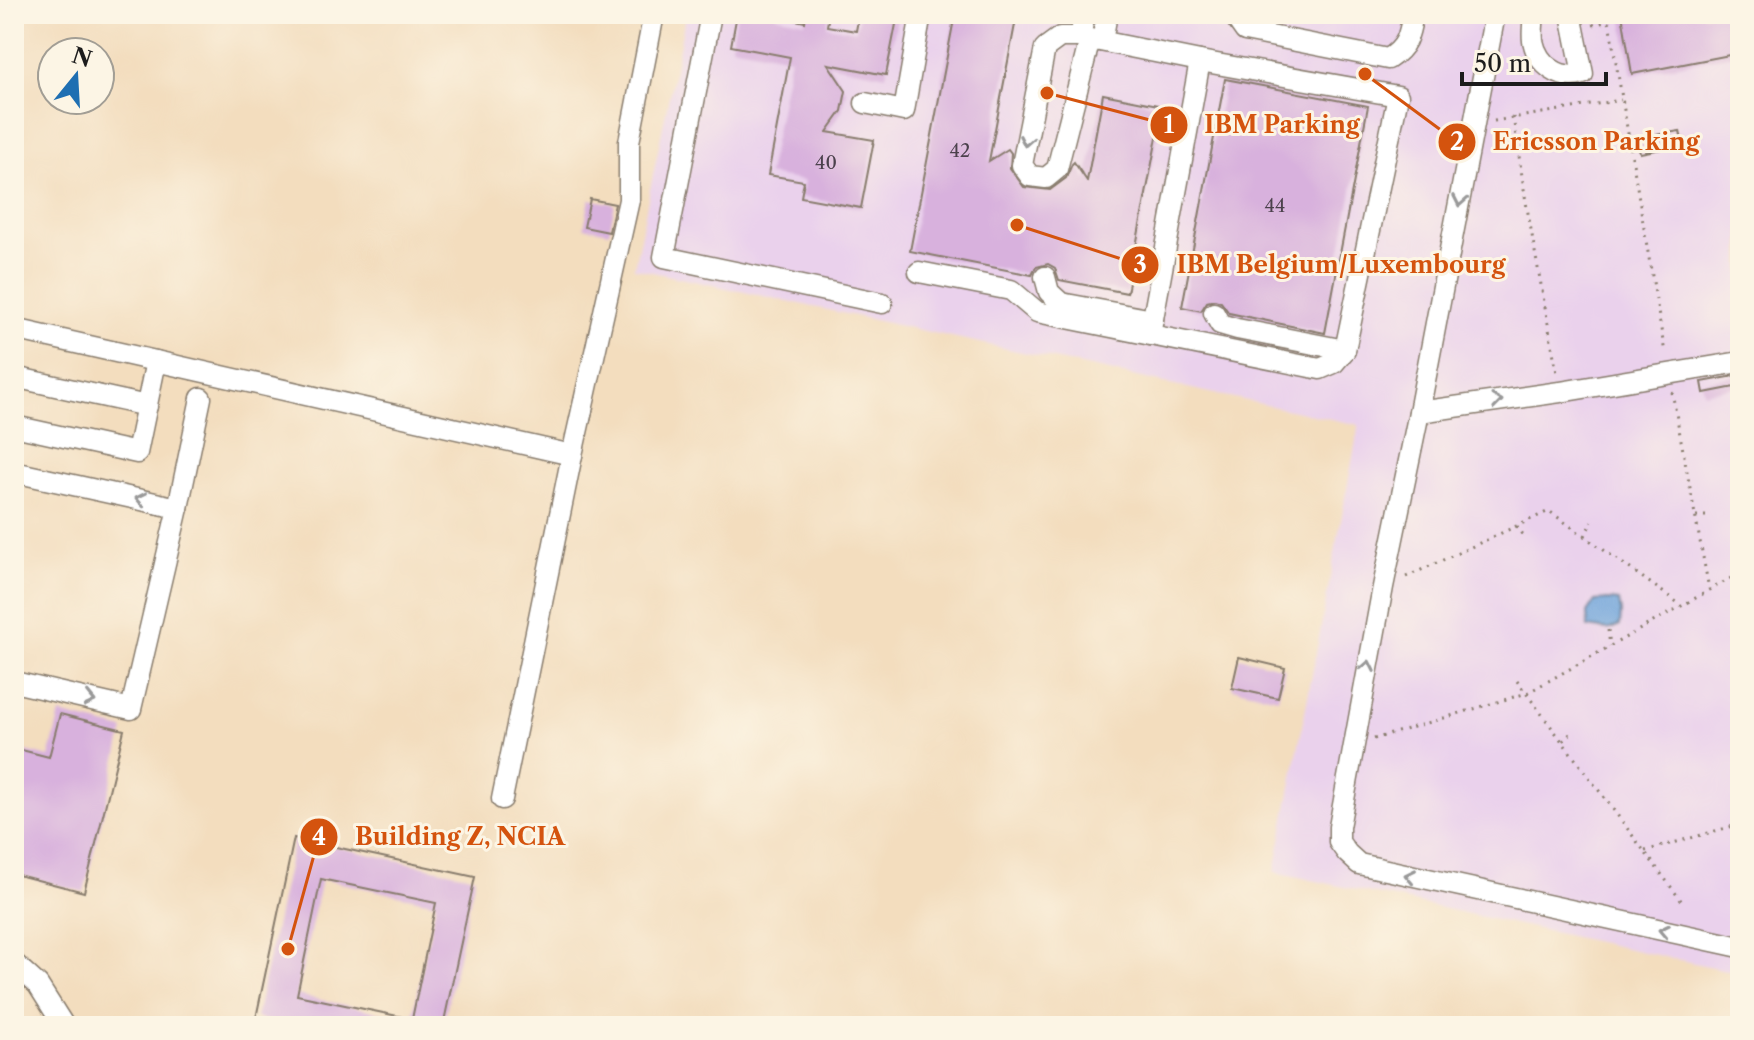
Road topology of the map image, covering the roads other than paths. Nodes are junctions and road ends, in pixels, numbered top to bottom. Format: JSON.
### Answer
{"nodes":[{"id":1,"x":654,"y":14,"type":"edge"},
{"id":2,"x":711,"y":14,"type":"edge"},
{"id":3,"x":921,"y":14,"type":"edge"},
{"id":4,"x":1085,"y":14,"type":"edge"},
{"id":5,"x":1107,"y":14,"type":"edge"},
{"id":6,"x":1233,"y":14,"type":"edge"},
{"id":7,"x":1413,"y":14,"type":"edge"},
{"id":8,"x":1495,"y":14,"type":"edge"},
{"id":9,"x":1534,"y":14,"type":"edge"},
{"id":10,"x":1571,"y":14,"type":"edge"},
{"id":11,"x":1091,"y":39,"type":"junction"},
{"id":12,"x":1200,"y":61,"type":"junction"},
{"id":13,"x":865,"y":103,"type":"dead end"},
{"id":14,"x":919,"y":272,"type":"dead end"},
{"id":15,"x":1045,"y":277,"type":"dead end"},
{"id":16,"x":882,"y":303,"type":"dead end"},
{"id":17,"x":1214,"y":313,"type":"dead end"},
{"id":18,"x":1151,"y":328,"type":"junction"},
{"id":19,"x":14,"y":329,"type":"edge"},
{"id":20,"x":1345,"y":350,"type":"junction"},
{"id":21,"x":156,"y":361,"type":"junction"},
{"id":22,"x":1740,"y":362,"type":"edge"},
{"id":23,"x":14,"y":377,"type":"edge"},
{"id":24,"x":201,"y":398,"type":"dead end"},
{"id":25,"x":147,"y":406,"type":"junction"},
{"id":26,"x":1419,"y":412,"type":"junction"},
{"id":27,"x":14,"y":426,"type":"edge"},
{"id":28,"x":572,"y":455,"type":"junction"},
{"id":29,"x":14,"y":472,"type":"edge"},
{"id":30,"x":178,"y":508,"type":"junction"},
{"id":31,"x":14,"y":682,"type":"edge"},
{"id":32,"x":502,"y":799,"type":"dead end"},
{"id":33,"x":1740,"y":947,"type":"edge"},
{"id":34,"x":14,"y":963,"type":"edge"},
{"id":35,"x":64,"y":1026,"type":"edge"}],
"edges":[{"from":1,"to":28,"type":"lane"},
{"from":2,"to":16,"type":"lane"},
{"from":3,"to":13,"type":"lane"},
{"from":4,"to":11,"type":"lane"},
{"from":5,"to":11,"type":"lane"},
{"from":6,"to":7,"type":"lane"},
{"from":8,"to":26,"type":"lane","one_way":true},
{"from":9,"to":10,"type":"lane"},
{"from":11,"to":11,"type":"lane","one_way":true},
{"from":11,"to":12,"type":"lane"},
{"from":12,"to":18,"type":"lane"},
{"from":12,"to":20,"type":"lane"},
{"from":14,"to":18,"type":"lane"},
{"from":15,"to":18,"type":"lane"},
{"from":17,"to":20,"type":"lane"},
{"from":18,"to":20,"type":"lane"},
{"from":19,"to":21,"type":"lane"},
{"from":21,"to":25,"type":"lane"},
{"from":21,"to":28,"type":"lane"},
{"from":26,"to":22,"type":"lane","one_way":true},
{"from":23,"to":25,"type":"lane"},
{"from":24,"to":30,"type":"lane"},
{"from":25,"to":27,"type":"lane"},
{"from":33,"to":26,"type":"lane","one_way":true},
{"from":28,"to":32,"type":"lane"},
{"from":30,"to":29,"type":"lane","one_way":true},
{"from":31,"to":30,"type":"lane","one_way":true},
{"from":34,"to":35,"type":"lane"}]}
